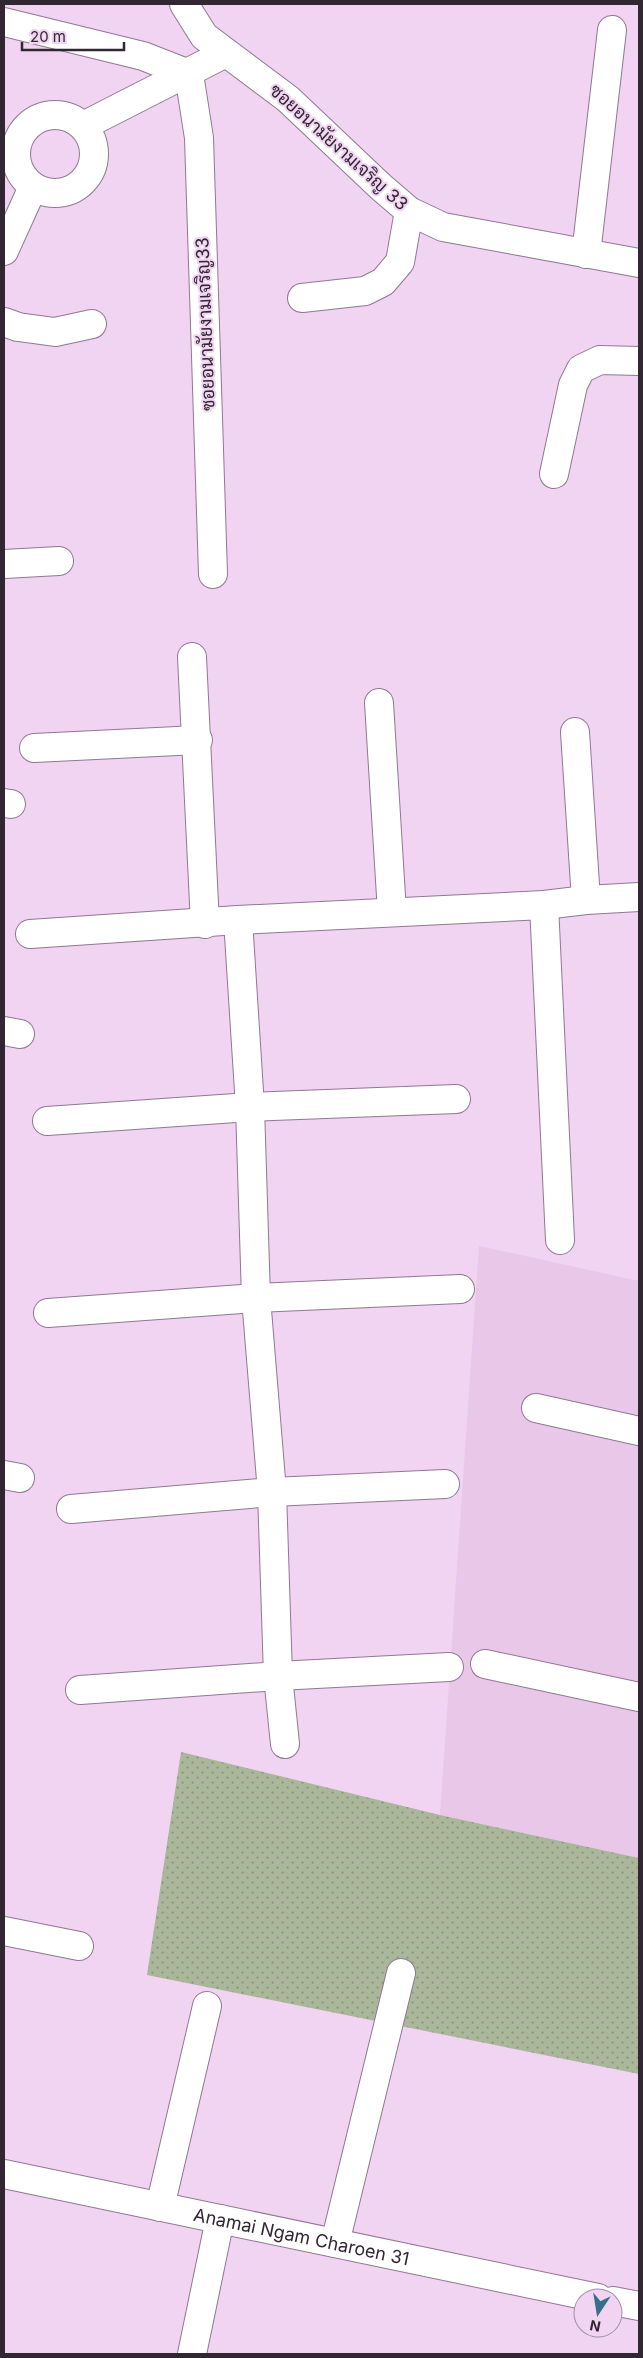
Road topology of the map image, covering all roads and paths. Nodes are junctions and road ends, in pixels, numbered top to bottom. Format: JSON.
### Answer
{"nodes":[{"id":1,"x":184,"y":4,"type":"edge"},
{"id":2,"x":4,"y":22,"type":"edge"},
{"id":3,"x":612,"y":30,"type":"dead end"},
{"id":4,"x":226,"y":53,"type":"junction"},
{"id":5,"x":189,"y":74,"type":"junction"},
{"id":6,"x":83,"y":126,"type":"junction"},
{"id":7,"x":33,"y":187,"type":"junction"},
{"id":8,"x":409,"y":211,"type":"junction"},
{"id":9,"x":4,"y":251,"type":"edge"},
{"id":10,"x":586,"y":254,"type":"junction"},
{"id":11,"x":639,"y":264,"type":"edge"},
{"id":12,"x":302,"y":298,"type":"dead end"},
{"id":13,"x":4,"y":322,"type":"edge"},
{"id":14,"x":92,"y":324,"type":"dead end"},
{"id":15,"x":639,"y":361,"type":"edge"},
{"id":16,"x":554,"y":474,"type":"dead end"},
{"id":17,"x":59,"y":561,"type":"dead end"},
{"id":18,"x":4,"y":564,"type":"edge"},
{"id":19,"x":213,"y":574,"type":"dead end"},
{"id":20,"x":192,"y":657,"type":"dead end"},
{"id":21,"x":379,"y":703,"type":"dead end"},
{"id":22,"x":575,"y":732,"type":"dead end"},
{"id":23,"x":198,"y":740,"type":"junction"},
{"id":24,"x":34,"y":748,"type":"dead end"},
{"id":25,"x":639,"y":897,"type":"edge"},
{"id":26,"x":586,"y":900,"type":"junction"},
{"id":27,"x":544,"y":905,"type":"junction"},
{"id":28,"x":392,"y":912,"type":"junction"},
{"id":29,"x":238,"y":920,"type":"junction"},
{"id":30,"x":205,"y":924,"type":"junction"},
{"id":31,"x":30,"y":934,"type":"dead end"},
{"id":32,"x":456,"y":1099,"type":"dead end"},
{"id":33,"x":250,"y":1107,"type":"junction"},
{"id":34,"x":47,"y":1121,"type":"dead end"},
{"id":35,"x":560,"y":1240,"type":"dead end"},
{"id":36,"x":460,"y":1289,"type":"dead end"},
{"id":37,"x":256,"y":1298,"type":"junction"},
{"id":38,"x":48,"y":1313,"type":"dead end"},
{"id":39,"x":536,"y":1408,"type":"dead end"},
{"id":40,"x":639,"y":1431,"type":"edge"},
{"id":41,"x":445,"y":1484,"type":"dead end"},
{"id":42,"x":272,"y":1492,"type":"junction"},
{"id":43,"x":71,"y":1509,"type":"dead end"},
{"id":44,"x":485,"y":1664,"type":"dead end"},
{"id":45,"x":449,"y":1667,"type":"dead end"},
{"id":46,"x":278,"y":1676,"type":"junction"},
{"id":47,"x":80,"y":1690,"type":"dead end"},
{"id":48,"x":639,"y":1697,"type":"edge"},
{"id":49,"x":285,"y":1744,"type":"dead end"},
{"id":50,"x":4,"y":1931,"type":"edge"},
{"id":51,"x":79,"y":1946,"type":"dead end"},
{"id":52,"x":401,"y":1973,"type":"dead end"},
{"id":53,"x":208,"y":2006,"type":"dead end"},
{"id":54,"x":4,"y":2174,"type":"edge"},
{"id":55,"x":160,"y":2207,"type":"junction"},
{"id":56,"x":220,"y":2219,"type":"junction"},
{"id":57,"x":335,"y":2243,"type":"junction"},
{"id":58,"x":573,"y":2293,"type":"edge"},
{"id":59,"x":623,"y":2303,"type":"edge"},
{"id":60,"x":639,"y":2306,"type":"edge"},
{"id":61,"x":192,"y":2354,"type":"edge"}],
"edges":[{"from":1,"to":4,"type":"street","name":"ซอยอนามัยงามเจริญ 33"},
{"from":2,"to":5,"type":"street"},
{"from":3,"to":10,"type":"street"},
{"from":4,"to":5,"type":"street"},
{"from":4,"to":8,"type":"street","name":"ซอยอนามัยงามเจริญ 33"},
{"from":5,"to":6,"type":"street"},
{"from":5,"to":19,"type":"street","name":"ซอยอนามัยงามเจริญ33"},
{"from":6,"to":7,"type":"street"},
{"from":6,"to":7,"type":"street"},
{"from":7,"to":9,"type":"street"},
{"from":8,"to":10,"type":"street","name":"ซอยอนามัยงามเจริญ 33"},
{"from":8,"to":12,"type":"street"},
{"from":10,"to":11,"type":"street","name":"ซอยอนามัยงามเจริญ 33"},
{"from":13,"to":14,"type":"street"},
{"from":15,"to":16,"type":"street"},
{"from":17,"to":18,"type":"street"},
{"from":20,"to":23,"type":"street"},
{"from":21,"to":28,"type":"street"},
{"from":22,"to":26,"type":"street"},
{"from":23,"to":24,"type":"street"},
{"from":23,"to":30,"type":"street"},
{"from":25,"to":26,"type":"street"},
{"from":26,"to":27,"type":"street"},
{"from":27,"to":28,"type":"street"},
{"from":27,"to":35,"type":"street"},
{"from":28,"to":29,"type":"street"},
{"from":29,"to":30,"type":"street"},
{"from":29,"to":33,"type":"street"},
{"from":30,"to":31,"type":"street"},
{"from":32,"to":33,"type":"street"},
{"from":33,"to":34,"type":"street"},
{"from":33,"to":37,"type":"street"},
{"from":36,"to":37,"type":"street"},
{"from":37,"to":38,"type":"street"},
{"from":37,"to":42,"type":"street"},
{"from":39,"to":40,"type":"street"},
{"from":41,"to":42,"type":"street"},
{"from":42,"to":43,"type":"street"},
{"from":42,"to":46,"type":"street"},
{"from":44,"to":48,"type":"street"},
{"from":45,"to":46,"type":"street"},
{"from":46,"to":47,"type":"street"},
{"from":46,"to":49,"type":"street"},
{"from":50,"to":51,"type":"street"},
{"from":52,"to":57,"type":"street"},
{"from":53,"to":55,"type":"street"},
{"from":54,"to":55,"type":"street","name":"Anamai Ngam Charoen 31"},
{"from":55,"to":56,"type":"street","name":"Anamai Ngam Charoen 31"},
{"from":56,"to":57,"type":"street","name":"Anamai Ngam Charoen 31"},
{"from":56,"to":61,"type":"street"},
{"from":57,"to":58,"type":"street","name":"Anamai Ngam Charoen 31"},
{"from":59,"to":60,"type":"street"}]}
